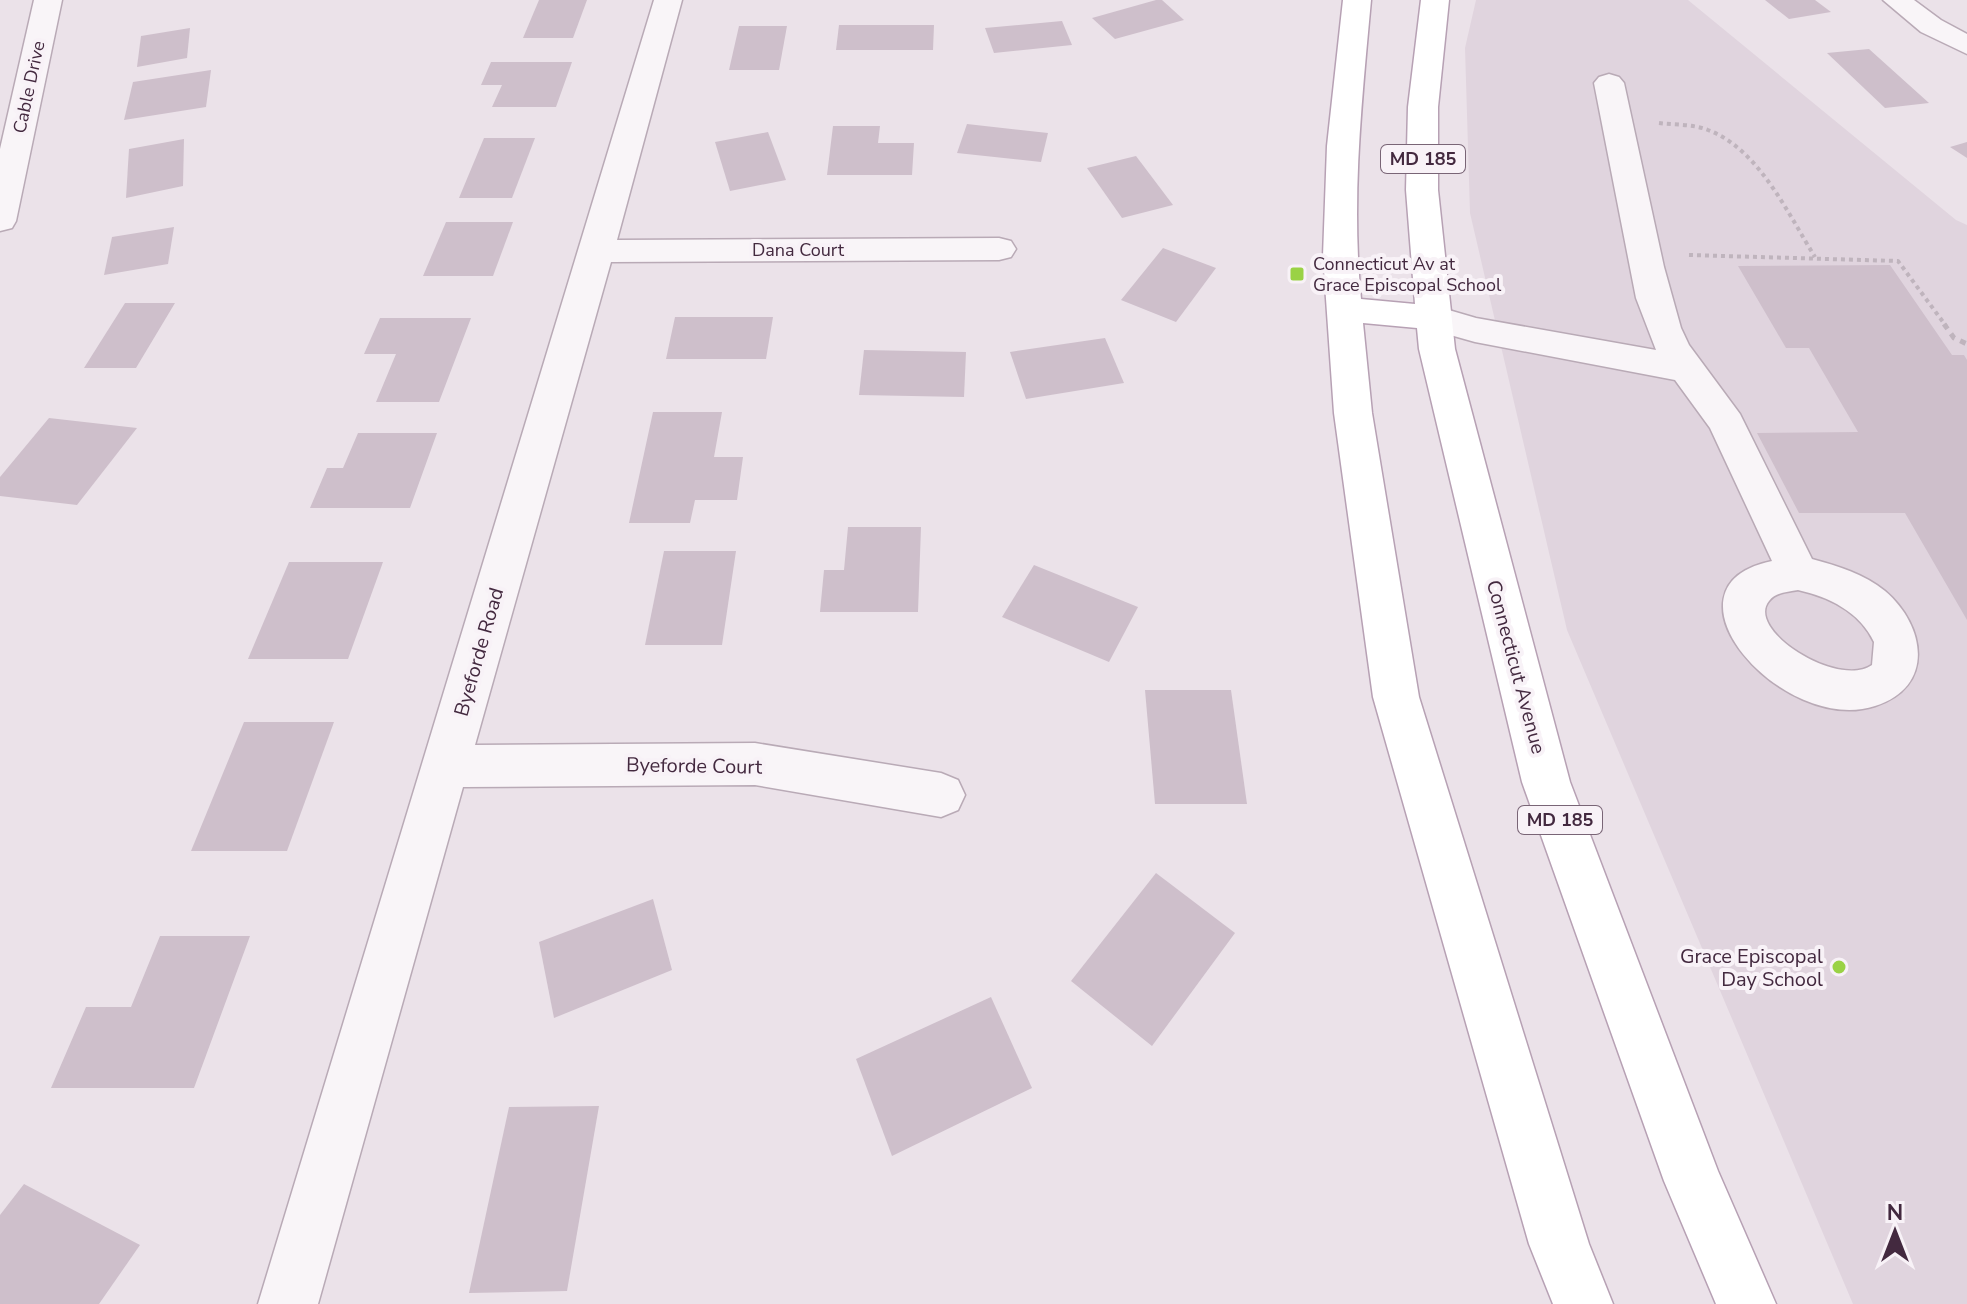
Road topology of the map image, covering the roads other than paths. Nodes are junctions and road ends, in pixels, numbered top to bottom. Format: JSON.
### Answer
{"nodes":[{"id":1,"x":48,"y":0,"type":"edge"},
{"id":2,"x":668,"y":0,"type":"edge"},
{"id":3,"x":1357,"y":0,"type":"edge"},
{"id":4,"x":1435,"y":0,"type":"edge"},
{"id":5,"x":1897,"y":0,"type":"edge"},
{"id":6,"x":1967,"y":45,"type":"edge"},
{"id":7,"x":1609,"y":83,"type":"dead end"},
{"id":8,"x":0,"y":221,"type":"edge"},
{"id":9,"x":999,"y":249,"type":"dead end"},
{"id":10,"x":597,"y":251,"type":"junction"},
{"id":11,"x":1345,"y":309,"type":"junction"},
{"id":12,"x":1435,"y":318,"type":"junction"},
{"id":13,"x":1687,"y":369,"type":"junction"},
{"id":14,"x":1798,"y":573,"type":"dead end"},
{"id":15,"x":445,"y":766,"type":"junction"},
{"id":16,"x":941,"y":795,"type":"dead end"},
{"id":17,"x":288,"y":1304,"type":"edge"},
{"id":18,"x":1583,"y":1304,"type":"edge"},
{"id":19,"x":1746,"y":1304,"type":"edge"}],
"edges":[{"from":1,"to":8,"type":"street","name":"Cable Drive"},
{"from":2,"to":10,"type":"street","name":"Byeforde Road"},
{"from":3,"to":11,"type":"main road"},
{"from":4,"to":12,"type":"main road","name":"Connecticut Avenue","number":"MD 185"},
{"from":5,"to":6,"type":"street"},
{"from":7,"to":13,"type":"street"},
{"from":9,"to":10,"type":"street","name":"Dana Court"},
{"from":10,"to":15,"type":"street","name":"Byeforde Road"},
{"from":11,"to":12,"type":"main road"},
{"from":11,"to":18,"type":"main road"},
{"from":12,"to":13,"type":"street"},
{"from":12,"to":19,"type":"main road","name":"Connecticut Avenue","number":"MD 185"},
{"from":13,"to":14,"type":"street"},
{"from":15,"to":16,"type":"street","name":"Byeforde Court"},
{"from":15,"to":17,"type":"street","name":"Byeforde Road"}]}
